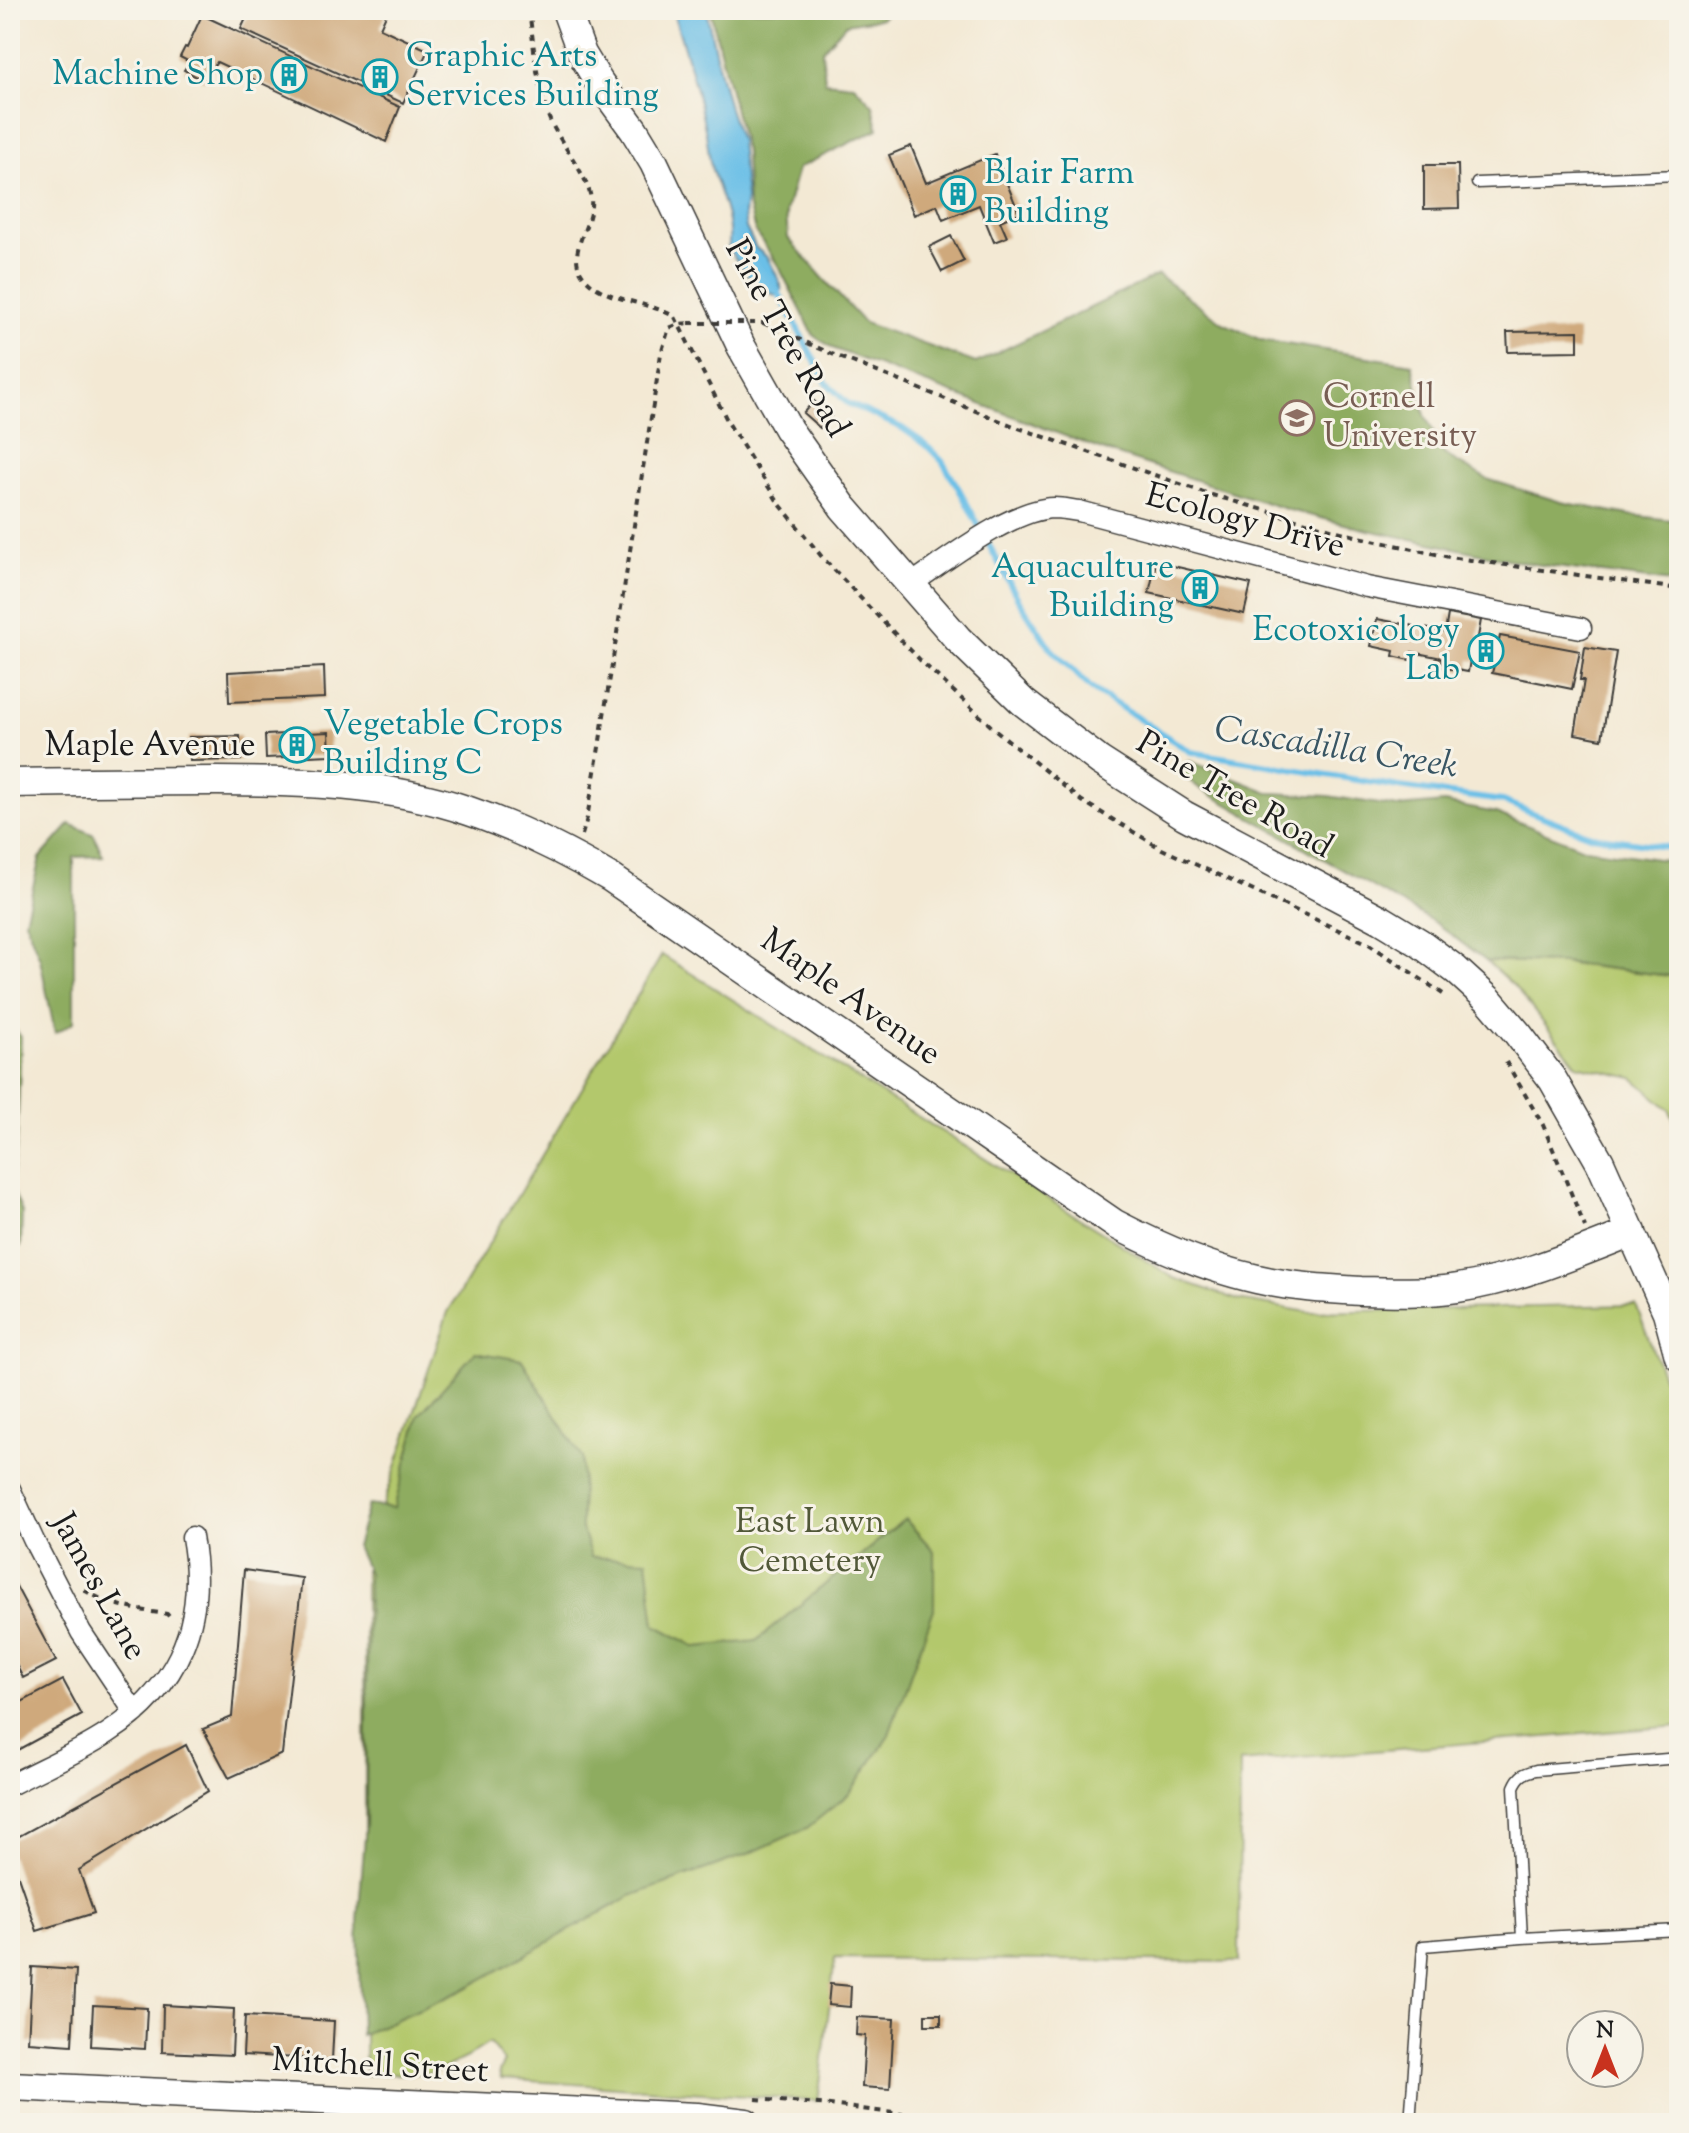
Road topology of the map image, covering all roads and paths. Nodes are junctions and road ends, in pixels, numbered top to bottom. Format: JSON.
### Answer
{"nodes":[{"id":1,"x":529,"y":10,"type":"edge"},
{"id":2,"x":566,"y":10,"type":"edge"},
{"id":3,"x":1679,"y":175,"type":"edge"},
{"id":4,"x":1477,"y":183,"type":"dead end"},
{"id":5,"x":679,"y":324,"type":"junction"},
{"id":6,"x":911,"y":584,"type":"junction"},
{"id":7,"x":1679,"y":589,"type":"edge"},
{"id":8,"x":1581,"y":628,"type":"dead end"},
{"id":9,"x":10,"y":783,"type":"edge"},
{"id":10,"x":581,"y":839,"type":"dead end"},
{"id":11,"x":1632,"y":1232,"type":"junction"},
{"id":12,"x":1679,"y":1356,"type":"edge"},
{"id":13,"x":10,"y":1457,"type":"edge"},
{"id":14,"x":13,"y":1480,"type":"edge"},
{"id":15,"x":192,"y":1537,"type":"dead end"},
{"id":16,"x":76,"y":1586,"type":"dead end"},
{"id":17,"x":171,"y":1626,"type":"dead end"},
{"id":18,"x":135,"y":1713,"type":"junction"},
{"id":19,"x":1679,"y":1758,"type":"edge"},
{"id":20,"x":10,"y":1785,"type":"edge"},
{"id":21,"x":1679,"y":1930,"type":"edge"},
{"id":22,"x":1522,"y":1938,"type":"junction"},
{"id":23,"x":10,"y":2086,"type":"edge"},
{"id":24,"x":583,"y":2118,"type":"edge"},
{"id":25,"x":746,"y":2123,"type":"edge"},
{"id":26,"x":1410,"y":2123,"type":"edge"}],
"edges":[{"from":1,"to":5,"type":"path"},
{"from":2,"to":6,"type":"street","name":"Pine Tree Road"},
{"from":3,"to":4,"type":"lane"},
{"from":5,"to":7,"type":"path","bridge":true},
{"from":5,"to":10,"type":"path"},
{"from":6,"to":8,"type":"street","name":"Ecology Drive"},
{"from":6,"to":11,"type":"street","name":"Pine Tree Road"},
{"from":9,"to":11,"type":"street","name":"Maple Avenue"},
{"from":11,"to":12,"type":"street","name":"Pine Tree Road"},
{"from":13,"to":14,"type":"path"},
{"from":14,"to":18,"type":"street","name":"James Lane"},
{"from":15,"to":18,"type":"street"},
{"from":16,"to":17,"type":"path"},
{"from":18,"to":20,"type":"street"},
{"from":19,"to":22,"type":"lane"},
{"from":21,"to":22,"type":"lane"},
{"from":22,"to":26,"type":"lane"},
{"from":23,"to":24,"type":"street","name":"Mitchell Street"},
{"from":24,"to":25,"type":"street","name":"Mitchell Street"}]}
